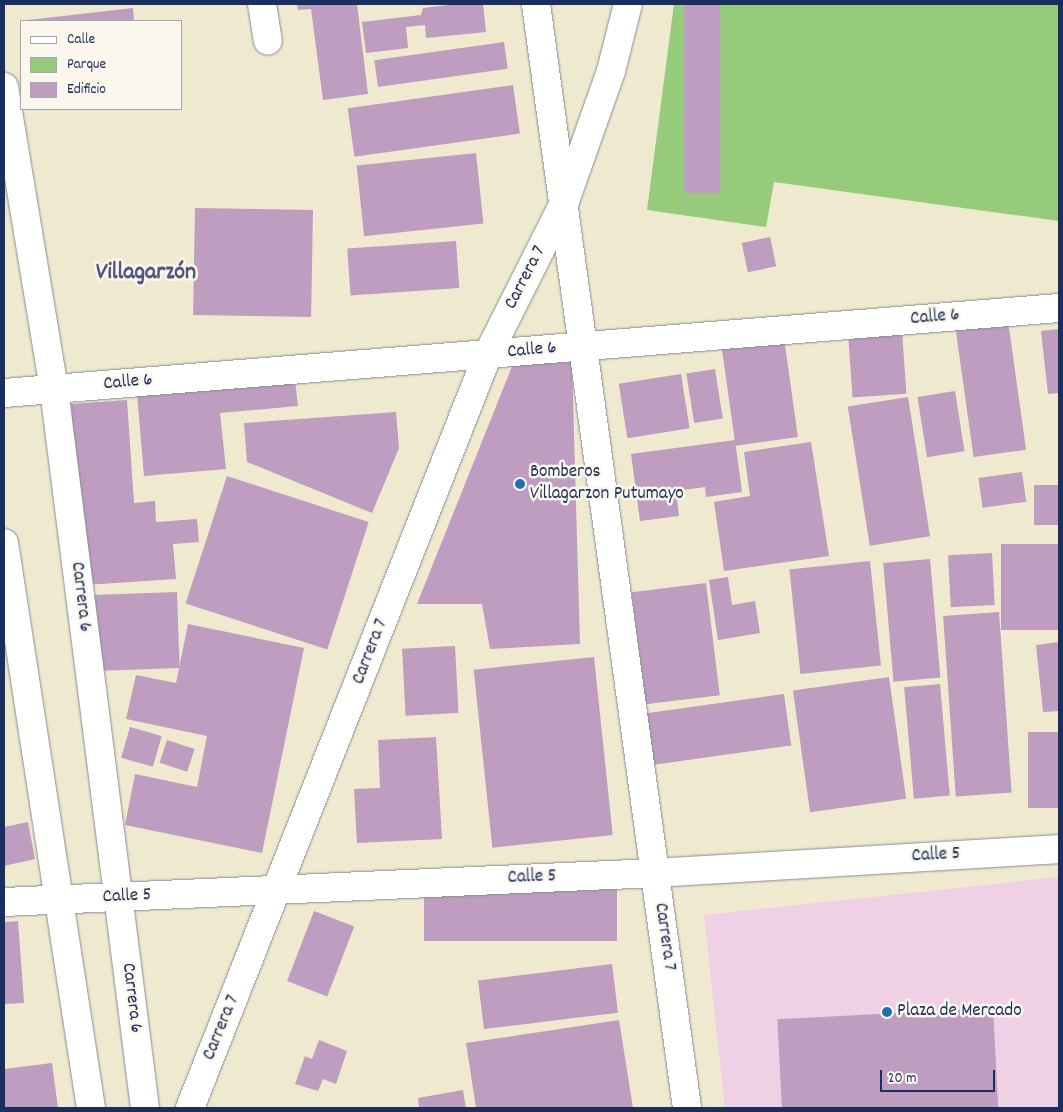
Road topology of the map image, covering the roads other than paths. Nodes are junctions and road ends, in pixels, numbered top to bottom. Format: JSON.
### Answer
{"nodes":[{"id":1,"x":262,"y":4,"type":"edge"},
{"id":2,"x":536,"y":4,"type":"edge"},
{"id":3,"x":628,"y":4,"type":"edge"},
{"id":4,"x":268,"y":41,"type":"dead end"},
{"id":5,"x":4,"y":86,"type":"edge"},
{"id":6,"x":565,"y":201,"type":"junction"},
{"id":7,"x":1059,"y":308,"type":"edge"},
{"id":8,"x":581,"y":347,"type":"junction"},
{"id":9,"x":488,"y":354,"type":"junction"},
{"id":10,"x":54,"y":389,"type":"junction"},
{"id":11,"x":4,"y":393,"type":"edge"},
{"id":12,"x":4,"y":543,"type":"edge"},
{"id":13,"x":1059,"y":849,"type":"edge"},
{"id":14,"x":655,"y":873,"type":"junction"},
{"id":15,"x":278,"y":889,"type":"junction"},
{"id":16,"x":59,"y":899,"type":"junction"},
{"id":17,"x":118,"y":899,"type":"junction"},
{"id":18,"x":4,"y":902,"type":"edge"},
{"id":19,"x":92,"y":1108,"type":"edge"},
{"id":20,"x":145,"y":1108,"type":"edge"},
{"id":21,"x":190,"y":1108,"type":"edge"},
{"id":22,"x":687,"y":1108,"type":"edge"}],
"edges":[{"from":1,"to":4,"type":"street"},
{"from":2,"to":6,"type":"street","name":"Carrera 7"},
{"from":3,"to":6,"type":"street","name":"Carrera 7"},
{"from":5,"to":10,"type":"street","name":"Carrera 6"},
{"from":6,"to":8,"type":"street","name":"Carrera 7"},
{"from":6,"to":9,"type":"street","name":"Carrera 7"},
{"from":7,"to":8,"type":"street","name":"Calle 6"},
{"from":8,"to":9,"type":"street","name":"Calle 6"},
{"from":8,"to":14,"type":"street","name":"Carrera 7"},
{"from":9,"to":10,"type":"street","name":"Calle 6"},
{"from":9,"to":15,"type":"street","name":"Carrera 7"},
{"from":10,"to":11,"type":"street","name":"Calle 6"},
{"from":10,"to":17,"type":"street","name":"Carrera 6"},
{"from":12,"to":16,"type":"street"},
{"from":13,"to":14,"type":"street","name":"Calle 5"},
{"from":14,"to":15,"type":"street","name":"Calle 5"},
{"from":14,"to":22,"type":"street","name":"Carrera 7"},
{"from":15,"to":17,"type":"street","name":"Calle 5"},
{"from":15,"to":21,"type":"street","name":"Carrera 7"},
{"from":16,"to":17,"type":"street","name":"Calle 5"},
{"from":16,"to":18,"type":"street","name":"Calle 5"},
{"from":16,"to":19,"type":"street"},
{"from":17,"to":20,"type":"street","name":"Carrera 6"}]}
